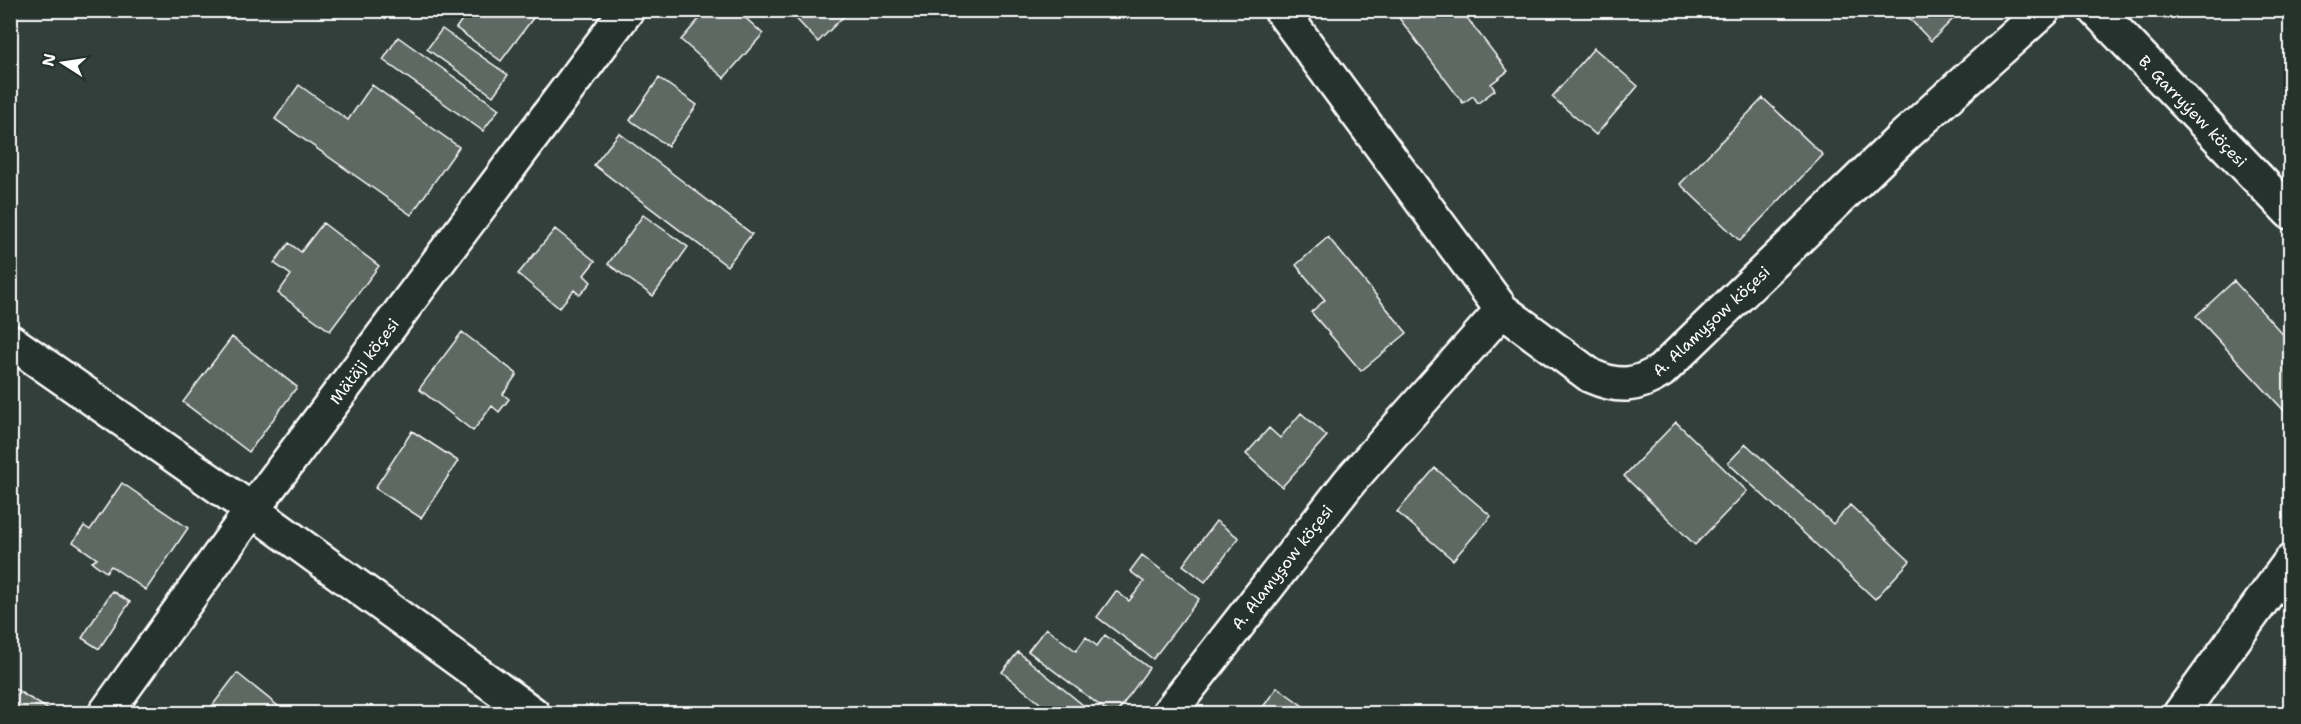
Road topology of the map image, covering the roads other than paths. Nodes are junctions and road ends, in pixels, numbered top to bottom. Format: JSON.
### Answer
{"nodes":[{"id":1,"x":627,"y":10,"type":"edge"},
{"id":2,"x":1281,"y":10,"type":"edge"},
{"id":3,"x":2044,"y":10,"type":"edge"},
{"id":4,"x":2096,"y":10,"type":"edge"},
{"id":5,"x":2290,"y":212,"type":"edge"},
{"id":6,"x":1502,"y":310,"type":"junction"},
{"id":7,"x":10,"y":341,"type":"edge"},
{"id":8,"x":252,"y":510,"type":"junction"},
{"id":9,"x":2290,"y":562,"type":"edge"},
{"id":10,"x":105,"y":714,"type":"edge"},
{"id":11,"x":533,"y":714,"type":"edge"},
{"id":12,"x":1168,"y":714,"type":"edge"},
{"id":13,"x":2180,"y":714,"type":"edge"}],
"edges":[{"from":1,"to":8,"type":"street","name":"Mätäji köçesi"},
{"from":2,"to":6,"type":"street"},
{"from":3,"to":6,"type":"street","name":"A. Alamyşow köçesi"},
{"from":4,"to":5,"type":"street","name":"B. Garryýew köçesi"},
{"from":6,"to":12,"type":"street","name":"A. Alamyşow köçesi"},
{"from":7,"to":8,"type":"street"},
{"from":8,"to":10,"type":"street","name":"Mätäji köçesi"},
{"from":8,"to":11,"type":"street"},
{"from":9,"to":13,"type":"street"}]}
